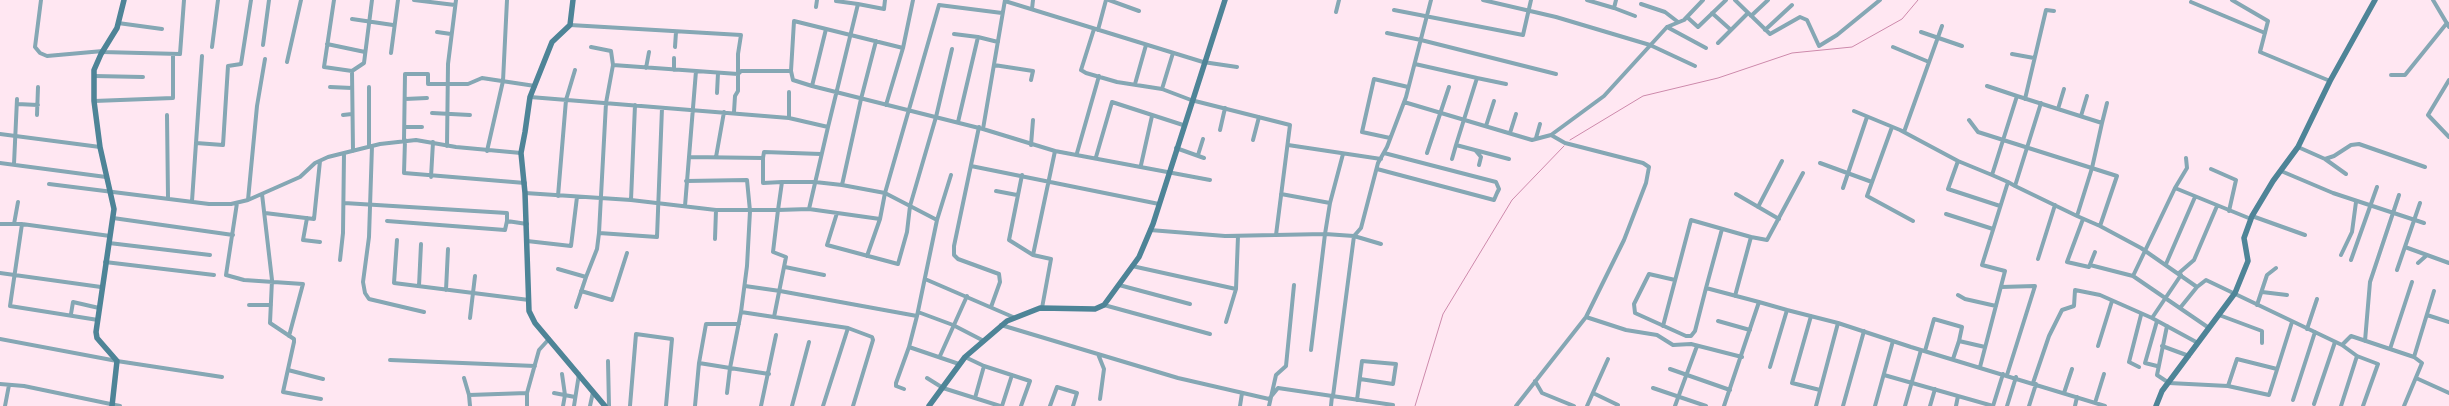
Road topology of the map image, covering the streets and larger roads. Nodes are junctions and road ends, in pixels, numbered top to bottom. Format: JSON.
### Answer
{"nodes":[{"id":1,"x":41,"y":0,"type":"edge"},
{"id":2,"x":124,"y":0,"type":"edge"},
{"id":3,"x":184,"y":0,"type":"edge"},
{"id":4,"x":218,"y":0,"type":"edge"},
{"id":5,"x":251,"y":0,"type":"edge"},
{"id":6,"x":269,"y":0,"type":"edge"},
{"id":7,"x":301,"y":0,"type":"edge"},
{"id":8,"x":334,"y":0,"type":"edge"},
{"id":9,"x":372,"y":0,"type":"edge"},
{"id":10,"x":398,"y":0,"type":"edge"},
{"id":11,"x":414,"y":0,"type":"edge"},
{"id":12,"x":456,"y":0,"type":"edge"},
{"id":13,"x":507,"y":0,"type":"edge"},
{"id":14,"x":573,"y":0,"type":"edge"},
{"id":15,"x":817,"y":0,"type":"edge"},
{"id":16,"x":885,"y":0,"type":"edge"},
{"id":17,"x":913,"y":0,"type":"edge"},
{"id":18,"x":1005,"y":0,"type":"edge"},
{"id":19,"x":1033,"y":0,"type":"edge"},
{"id":20,"x":1108,"y":0,"type":"edge"},
{"id":21,"x":1224,"y":0,"type":"edge"},
{"id":22,"x":1339,"y":0,"type":"edge"},
{"id":23,"x":1431,"y":0,"type":"edge"},
{"id":24,"x":1483,"y":0,"type":"edge"},
{"id":25,"x":1532,"y":0,"type":"edge"},
{"id":26,"x":1587,"y":0,"type":"edge"},
{"id":27,"x":1616,"y":0,"type":"edge"},
{"id":28,"x":1703,"y":0,"type":"edge"},
{"id":29,"x":1726,"y":0,"type":"edge"},
{"id":30,"x":1768,"y":0,"type":"edge"},
{"id":31,"x":1880,"y":0,"type":"edge"},
{"id":32,"x":2232,"y":0,"type":"edge"},
{"id":33,"x":2375,"y":0,"type":"edge"},
{"id":34,"x":2433,"y":0,"type":"edge"},
{"id":35,"x":836,"y":1,"type":"dead end"},
{"id":36,"x":1738,"y":1,"type":"edge"},
{"id":37,"x":1504,"y":2,"type":"edge"},
{"id":38,"x":2192,"y":2,"type":"dead end"},
{"id":39,"x":858,"y":4,"type":"junction"},
{"id":40,"x":1640,"y":4,"type":"dead end"},
{"id":41,"x":1792,"y":4,"type":"dead end"},
{"id":42,"x":455,"y":5,"type":"junction"},
{"id":43,"x":816,"y":7,"type":"dead end"},
{"id":44,"x":1614,"y":8,"type":"junction"},
{"id":45,"x":1032,"y":9,"type":"junction"},
{"id":46,"x":1394,"y":10,"type":"dead end"},
{"id":47,"x":1140,"y":11,"type":"dead end"},
{"id":48,"x":1529,"y":11,"type":"junction"},
{"id":49,"x":2054,"y":11,"type":"dead end"},
{"id":50,"x":1336,"y":12,"type":"dead end"},
{"id":51,"x":1712,"y":13,"type":"junction"},
{"id":52,"x":1002,"y":14,"type":"junction"},
{"id":53,"x":1749,"y":14,"type":"junction"},
{"id":54,"x":1428,"y":16,"type":"junction"},
{"id":55,"x":1635,"y":16,"type":"dead end"},
{"id":56,"x":1687,"y":17,"type":"junction"},
{"id":57,"x":352,"y":19,"type":"dead end"},
{"id":58,"x":369,"y":22,"type":"junction"},
{"id":59,"x":1678,"y":22,"type":"junction"},
{"id":60,"x":118,"y":23,"type":"junction"},
{"id":61,"x":393,"y":25,"type":"junction"},
{"id":62,"x":2448,"y":25,"type":"edge"},
{"id":63,"x":570,"y":26,"type":"junction"},
{"id":64,"x":1942,"y":26,"type":"dead end"},
{"id":65,"x":1667,"y":27,"type":"junction"},
{"id":66,"x":162,"y":29,"type":"dead end"},
{"id":67,"x":826,"y":29,"type":"junction"},
{"id":68,"x":1096,"y":30,"type":"junction"},
{"id":69,"x":1730,"y":30,"type":"junction"},
{"id":70,"x":1765,"y":30,"type":"junction"},
{"id":71,"x":437,"y":32,"type":"dead end"},
{"id":72,"x":676,"y":32,"type":"junction"},
{"id":73,"x":1920,"y":32,"type":"dead end"},
{"id":74,"x":1387,"y":33,"type":"dead end"},
{"id":75,"x":2265,"y":33,"type":"junction"},
{"id":76,"x":451,"y":34,"type":"junction"},
{"id":77,"x":851,"y":34,"type":"junction"},
{"id":78,"x":954,"y":34,"type":"dead end"},
{"id":79,"x":978,"y":37,"type":"junction"},
{"id":80,"x":1938,"y":38,"type":"junction"},
{"id":81,"x":1421,"y":40,"type":"junction"},
{"id":82,"x":876,"y":41,"type":"junction"},
{"id":83,"x":998,"y":42,"type":"junction"},
{"id":84,"x":1718,"y":43,"type":"dead end"},
{"id":85,"x":327,"y":44,"type":"junction"},
{"id":86,"x":263,"y":45,"type":"dead end"},
{"id":87,"x":1146,"y":45,"type":"junction"},
{"id":88,"x":1650,"y":46,"type":"junction"},
{"id":89,"x":1962,"y":46,"type":"dead end"},
{"id":90,"x":212,"y":47,"type":"dead end"},
{"id":91,"x":591,"y":47,"type":"dead end"},
{"id":92,"x":675,"y":47,"type":"dead end"},
{"id":93,"x":903,"y":48,"type":"junction"},
{"id":94,"x":1706,"y":48,"type":"dead end"},
{"id":95,"x":1893,"y":48,"type":"dead end"},
{"id":96,"x":952,"y":50,"type":"dead end"},
{"id":97,"x":102,"y":52,"type":"junction"},
{"id":98,"x":365,"y":52,"type":"junction"},
{"id":99,"x":649,"y":52,"type":"dead end"},
{"id":100,"x":391,"y":53,"type":"dead end"},
{"id":101,"x":1173,"y":53,"type":"junction"},
{"id":102,"x":173,"y":54,"type":"junction"},
{"id":103,"x":2012,"y":54,"type":"dead end"},
{"id":104,"x":202,"y":56,"type":"dead end"},
{"id":105,"x":674,"y":58,"type":"dead end"},
{"id":106,"x":2034,"y":58,"type":"junction"},
{"id":107,"x":265,"y":59,"type":"dead end"},
{"id":108,"x":287,"y":62,"type":"dead end"},
{"id":109,"x":1204,"y":62,"type":"junction"},
{"id":110,"x":1929,"y":62,"type":"junction"},
{"id":111,"x":1415,"y":64,"type":"junction"},
{"id":112,"x":613,"y":65,"type":"junction"},
{"id":113,"x":994,"y":65,"type":"junction"},
{"id":114,"x":1695,"y":66,"type":"dead end"},
{"id":115,"x":1237,"y":67,"type":"dead end"},
{"id":116,"x":646,"y":68,"type":"junction"},
{"id":117,"x":575,"y":70,"type":"dead end"},
{"id":118,"x":674,"y":70,"type":"junction"},
{"id":119,"x":352,"y":71,"type":"junction"},
{"id":120,"x":696,"y":71,"type":"junction"},
{"id":121,"x":791,"y":71,"type":"junction"},
{"id":122,"x":718,"y":73,"type":"junction"},
{"id":123,"x":738,"y":74,"type":"junction"},
{"id":124,"x":1556,"y":74,"type":"dead end"},
{"id":125,"x":2391,"y":75,"type":"dead end"},
{"id":126,"x":94,"y":76,"type":"junction"},
{"id":127,"x":1098,"y":76,"type":"junction"},
{"id":128,"x":143,"y":77,"type":"dead end"},
{"id":129,"x":1478,"y":78,"type":"junction"},
{"id":130,"x":1031,"y":80,"type":"dead end"},
{"id":131,"x":2449,"y":80,"type":"edge"},
{"id":132,"x":503,"y":81,"type":"junction"},
{"id":133,"x":2330,"y":81,"type":"junction"},
{"id":134,"x":448,"y":84,"type":"junction"},
{"id":135,"x":1135,"y":84,"type":"junction"},
{"id":136,"x":1506,"y":84,"type":"dead end"},
{"id":137,"x":535,"y":86,"type":"junction"},
{"id":138,"x":812,"y":86,"type":"junction"},
{"id":139,"x":1986,"y":86,"type":"dead end"},
{"id":140,"x":38,"y":87,"type":"dead end"},
{"id":141,"x":330,"y":87,"type":"dead end"},
{"id":142,"x":368,"y":87,"type":"dead end"},
{"id":143,"x":1408,"y":87,"type":"junction"},
{"id":144,"x":1448,"y":87,"type":"dead end"},
{"id":145,"x":352,"y":88,"type":"junction"},
{"id":146,"x":1162,"y":89,"type":"junction"},
{"id":147,"x":2064,"y":89,"type":"dead end"},
{"id":148,"x":789,"y":92,"type":"dead end"},
{"id":149,"x":837,"y":92,"type":"junction"},
{"id":150,"x":717,"y":93,"type":"dead end"},
{"id":151,"x":2017,"y":96,"type":"junction"},
{"id":152,"x":2087,"y":96,"type":"dead end"},
{"id":153,"x":530,"y":97,"type":"junction"},
{"id":154,"x":427,"y":98,"type":"dead end"},
{"id":155,"x":405,"y":99,"type":"junction"},
{"id":156,"x":861,"y":99,"type":"junction"},
{"id":157,"x":2025,"y":99,"type":"junction"},
{"id":158,"x":566,"y":100,"type":"junction"},
{"id":159,"x":1192,"y":100,"type":"junction"},
{"id":160,"x":94,"y":101,"type":"junction"},
{"id":161,"x":1404,"y":102,"type":"junction"},
{"id":162,"x":1494,"y":102,"type":"dead end"},
{"id":163,"x":606,"y":103,"type":"junction"},
{"id":164,"x":2107,"y":103,"type":"dead end"},
{"id":165,"x":2041,"y":104,"type":"junction"},
{"id":166,"x":38,"y":105,"type":"junction"},
{"id":167,"x":635,"y":105,"type":"junction"},
{"id":168,"x":886,"y":105,"type":"junction"},
{"id":169,"x":662,"y":108,"type":"junction"},
{"id":170,"x":1225,"y":108,"type":"junction"},
{"id":171,"x":2058,"y":109,"type":"junction"},
{"id":172,"x":694,"y":110,"type":"junction"},
{"id":173,"x":910,"y":111,"type":"junction"},
{"id":174,"x":1854,"y":111,"type":"dead end"},
{"id":175,"x":724,"y":112,"type":"junction"},
{"id":176,"x":734,"y":112,"type":"junction"},
{"id":177,"x":1440,"y":112,"type":"junction"},
{"id":178,"x":432,"y":113,"type":"dead end"},
{"id":179,"x":446,"y":113,"type":"junction"},
{"id":180,"x":343,"y":114,"type":"dead end"},
{"id":181,"x":352,"y":114,"type":"junction"},
{"id":182,"x":1516,"y":114,"type":"dead end"},
{"id":183,"x":37,"y":115,"type":"dead end"},
{"id":184,"x":167,"y":115,"type":"dead end"},
{"id":185,"x":470,"y":115,"type":"dead end"},
{"id":186,"x":1152,"y":116,"type":"junction"},
{"id":187,"x":2081,"y":116,"type":"junction"},
{"id":188,"x":936,"y":117,"type":"junction"},
{"id":189,"x":1259,"y":117,"type":"junction"},
{"id":190,"x":1867,"y":117,"type":"junction"},
{"id":191,"x":789,"y":118,"type":"junction"},
{"id":192,"x":1464,"y":119,"type":"junction"},
{"id":193,"x":1033,"y":120,"type":"dead end"},
{"id":194,"x":1969,"y":120,"type":"dead end"},
{"id":195,"x":958,"y":122,"type":"junction"},
{"id":196,"x":2102,"y":123,"type":"junction"},
{"id":197,"x":1540,"y":124,"type":"dead end"},
{"id":198,"x":1183,"y":125,"type":"junction"},
{"id":199,"x":1486,"y":126,"type":"junction"},
{"id":200,"x":406,"y":127,"type":"junction"},
{"id":201,"x":422,"y":127,"type":"dead end"},
{"id":202,"x":828,"y":127,"type":"junction"},
{"id":203,"x":1892,"y":127,"type":"junction"},
{"id":204,"x":981,"y":128,"type":"junction"},
{"id":205,"x":1220,"y":130,"type":"dead end"},
{"id":206,"x":1904,"y":132,"type":"junction"},
{"id":207,"x":1510,"y":133,"type":"junction"},
{"id":208,"x":0,"y":134,"type":"edge"},
{"id":209,"x":1551,"y":135,"type":"junction"},
{"id":210,"x":16,"y":137,"type":"junction"},
{"id":211,"x":2449,"y":137,"type":"edge"},
{"id":212,"x":1390,"y":138,"type":"junction"},
{"id":213,"x":1536,"y":138,"type":"junction"},
{"id":214,"x":1203,"y":139,"type":"dead end"},
{"id":215,"x":405,"y":140,"type":"junction"},
{"id":216,"x":1253,"y":140,"type":"dead end"},
{"id":217,"x":2004,"y":141,"type":"junction"},
{"id":218,"x":433,"y":142,"type":"junction"},
{"id":219,"x":196,"y":143,"type":"junction"},
{"id":220,"x":1031,"y":144,"type":"junction"},
{"id":221,"x":1288,"y":145,"type":"junction"},
{"id":222,"x":1456,"y":145,"type":"junction"},
{"id":223,"x":371,"y":146,"type":"junction"},
{"id":224,"x":447,"y":146,"type":"junction"},
{"id":225,"x":100,"y":147,"type":"junction"},
{"id":226,"x":2298,"y":147,"type":"junction"},
{"id":227,"x":1176,"y":148,"type":"junction"},
{"id":228,"x":2026,"y":148,"type":"junction"},
{"id":229,"x":353,"y":151,"type":"junction"},
{"id":230,"x":487,"y":151,"type":"junction"},
{"id":231,"x":1055,"y":151,"type":"junction"},
{"id":232,"x":1476,"y":151,"type":"junction"},
{"id":233,"x":344,"y":153,"type":"junction"},
{"id":234,"x":522,"y":153,"type":"junction"},
{"id":235,"x":1077,"y":153,"type":"junction"},
{"id":236,"x":1384,"y":153,"type":"junction"},
{"id":237,"x":1427,"y":153,"type":"dead end"},
{"id":238,"x":821,"y":154,"type":"junction"},
{"id":239,"x":1342,"y":154,"type":"junction"},
{"id":240,"x":1198,"y":155,"type":"junction"},
{"id":241,"x":689,"y":157,"type":"junction"},
{"id":242,"x":716,"y":157,"type":"junction"},
{"id":243,"x":1096,"y":157,"type":"junction"},
{"id":244,"x":763,"y":158,"type":"junction"},
{"id":245,"x":1204,"y":158,"type":"dead end"},
{"id":246,"x":2186,"y":158,"type":"dead end"},
{"id":247,"x":1452,"y":159,"type":"dead end"},
{"id":248,"x":1509,"y":159,"type":"dead end"},
{"id":249,"x":2325,"y":159,"type":"junction"},
{"id":250,"x":1378,"y":160,"type":"junction"},
{"id":251,"x":320,"y":161,"type":"junction"},
{"id":252,"x":1958,"y":161,"type":"junction"},
{"id":253,"x":1782,"y":162,"type":"dead end"},
{"id":254,"x":0,"y":163,"type":"edge"},
{"id":255,"x":1820,"y":163,"type":"dead end"},
{"id":256,"x":14,"y":164,"type":"junction"},
{"id":257,"x":1141,"y":165,"type":"junction"},
{"id":258,"x":1479,"y":165,"type":"dead end"},
{"id":259,"x":971,"y":166,"type":"junction"},
{"id":260,"x":2425,"y":167,"type":"dead end"},
{"id":261,"x":2092,"y":168,"type":"junction"},
{"id":262,"x":1377,"y":169,"type":"junction"},
{"id":263,"x":2210,"y":169,"type":"dead end"},
{"id":264,"x":2281,"y":171,"type":"junction"},
{"id":265,"x":1168,"y":172,"type":"junction"},
{"id":266,"x":1803,"y":173,"type":"dead end"},
{"id":267,"x":1848,"y":173,"type":"junction"},
{"id":268,"x":2346,"y":174,"type":"dead end"},
{"id":269,"x":951,"y":175,"type":"dead end"},
{"id":270,"x":1022,"y":175,"type":"junction"},
{"id":271,"x":1992,"y":175,"type":"junction"},
{"id":272,"x":106,"y":177,"type":"junction"},
{"id":273,"x":431,"y":177,"type":"junction"},
{"id":274,"x":1210,"y":180,"type":"dead end"},
{"id":275,"x":686,"y":181,"type":"junction"},
{"id":276,"x":1048,"y":181,"type":"junction"},
{"id":277,"x":782,"y":182,"type":"junction"},
{"id":278,"x":815,"y":182,"type":"junction"},
{"id":279,"x":1872,"y":182,"type":"junction"},
{"id":280,"x":2008,"y":182,"type":"junction"},
{"id":281,"x":525,"y":183,"type":"junction"},
{"id":282,"x":49,"y":184,"type":"dead end"},
{"id":283,"x":842,"y":185,"type":"junction"},
{"id":284,"x":2015,"y":186,"type":"junction"},
{"id":285,"x":2377,"y":186,"type":"dead end"},
{"id":286,"x":1843,"y":188,"type":"dead end"},
{"id":287,"x":2175,"y":188,"type":"junction"},
{"id":288,"x":996,"y":191,"type":"dead end"},
{"id":289,"x":110,"y":192,"type":"junction"},
{"id":290,"x":525,"y":193,"type":"junction"},
{"id":291,"x":885,"y":193,"type":"junction"},
{"id":292,"x":262,"y":194,"type":"junction"},
{"id":293,"x":1281,"y":194,"type":"junction"},
{"id":294,"x":1736,"y":194,"type":"dead end"},
{"id":295,"x":1017,"y":195,"type":"junction"},
{"id":296,"x":2399,"y":195,"type":"dead end"},
{"id":297,"x":558,"y":196,"type":"junction"},
{"id":298,"x":577,"y":197,"type":"junction"},
{"id":299,"x":2195,"y":197,"type":"junction"},
{"id":300,"x":168,"y":198,"type":"junction"},
{"id":301,"x":602,"y":198,"type":"junction"},
{"id":302,"x":248,"y":200,"type":"junction"},
{"id":303,"x":631,"y":200,"type":"junction"},
{"id":304,"x":192,"y":201,"type":"junction"},
{"id":305,"x":18,"y":202,"type":"dead end"},
{"id":306,"x":2356,"y":202,"type":"junction"},
{"id":307,"x":237,"y":203,"type":"junction"},
{"id":308,"x":344,"y":203,"type":"junction"},
{"id":309,"x":370,"y":203,"type":"junction"},
{"id":310,"x":658,"y":203,"type":"junction"},
{"id":311,"x":1330,"y":203,"type":"junction"},
{"id":312,"x":2420,"y":203,"type":"dead end"},
{"id":313,"x":1159,"y":204,"type":"junction"},
{"id":314,"x":2055,"y":205,"type":"junction"},
{"id":315,"x":685,"y":206,"type":"junction"},
{"id":316,"x":910,"y":206,"type":"junction"},
{"id":317,"x":2000,"y":206,"type":"junction"},
{"id":318,"x":2217,"y":206,"type":"junction"},
{"id":319,"x":2370,"y":206,"type":"junction"},
{"id":320,"x":1758,"y":207,"type":"junction"},
{"id":321,"x":809,"y":209,"type":"junction"},
{"id":322,"x":716,"y":210,"type":"junction"},
{"id":323,"x":778,"y":210,"type":"junction"},
{"id":324,"x":750,"y":211,"type":"junction"},
{"id":325,"x":2229,"y":211,"type":"junction"},
{"id":326,"x":265,"y":213,"type":"junction"},
{"id":327,"x":837,"y":213,"type":"junction"},
{"id":328,"x":2393,"y":213,"type":"junction"},
{"id":329,"x":1946,"y":214,"type":"dead end"},
{"id":330,"x":2076,"y":216,"type":"junction"},
{"id":331,"x":113,"y":218,"type":"junction"},
{"id":332,"x":307,"y":218,"type":"junction"},
{"id":333,"x":1779,"y":218,"type":"junction"},
{"id":334,"x":2251,"y":218,"type":"junction"},
{"id":335,"x":880,"y":219,"type":"junction"},
{"id":336,"x":2083,"y":219,"type":"junction"},
{"id":337,"x":937,"y":220,"type":"junction"},
{"id":338,"x":2415,"y":220,"type":"junction"},
{"id":339,"x":387,"y":221,"type":"dead end"},
{"id":340,"x":507,"y":221,"type":"junction"},
{"id":341,"x":1913,"y":221,"type":"dead end"},
{"id":342,"x":2424,"y":222,"type":"dead end"},
{"id":343,"x":0,"y":224,"type":"edge"},
{"id":344,"x":14,"y":224,"type":"junction"},
{"id":345,"x":22,"y":224,"type":"junction"},
{"id":346,"x":527,"y":224,"type":"junction"},
{"id":347,"x":2100,"y":226,"type":"junction"},
{"id":348,"x":1993,"y":228,"type":"junction"},
{"id":349,"x":1722,"y":229,"type":"junction"},
{"id":350,"x":1150,"y":230,"type":"junction"},
{"id":351,"x":599,"y":233,"type":"junction"},
{"id":352,"x":1325,"y":234,"type":"junction"},
{"id":353,"x":233,"y":235,"type":"junction"},
{"id":354,"x":1276,"y":235,"type":"junction"},
{"id":355,"x":2305,"y":235,"type":"dead end"},
{"id":356,"x":1238,"y":236,"type":"junction"},
{"id":357,"x":1354,"y":236,"type":"junction"},
{"id":358,"x":1751,"y":237,"type":"junction"},
{"id":359,"x":110,"y":239,"type":"junction"},
{"id":360,"x":715,"y":239,"type":"dead end"},
{"id":361,"x":398,"y":240,"type":"dead end"},
{"id":362,"x":527,"y":241,"type":"junction"},
{"id":363,"x":320,"y":242,"type":"dead end"},
{"id":364,"x":421,"y":244,"type":"dead end"},
{"id":365,"x":1381,"y":244,"type":"dead end"},
{"id":366,"x":2405,"y":247,"type":"junction"},
{"id":367,"x":448,"y":249,"type":"dead end"},
{"id":368,"x":2146,"y":251,"type":"junction"},
{"id":369,"x":2095,"y":252,"type":"dead end"},
{"id":370,"x":627,"y":253,"type":"dead end"},
{"id":371,"x":210,"y":255,"type":"dead end"},
{"id":372,"x":1033,"y":255,"type":"junction"},
{"id":373,"x":2341,"y":255,"type":"dead end"},
{"id":374,"x":2427,"y":255,"type":"junction"},
{"id":375,"x":867,"y":256,"type":"junction"},
{"id":376,"x":2038,"y":259,"type":"dead end"},
{"id":377,"x":340,"y":260,"type":"dead end"},
{"id":378,"x":2351,"y":260,"type":"dead end"},
{"id":379,"x":105,"y":262,"type":"junction"},
{"id":380,"x":2418,"y":263,"type":"dead end"},
{"id":381,"x":2449,"y":263,"type":"edge"},
{"id":382,"x":2090,"y":264,"type":"junction"},
{"id":383,"x":2166,"y":264,"type":"junction"},
{"id":384,"x":1132,"y":266,"type":"junction"},
{"id":385,"x":785,"y":267,"type":"junction"},
{"id":386,"x":2276,"y":268,"type":"dead end"},
{"id":387,"x":558,"y":269,"type":"dead end"},
{"id":388,"x":2397,"y":270,"type":"dead end"},
{"id":389,"x":0,"y":273,"type":"edge"},
{"id":390,"x":2180,"y":274,"type":"junction"},
{"id":391,"x":14,"y":275,"type":"junction"},
{"id":392,"x":214,"y":275,"type":"dead end"},
{"id":393,"x":824,"y":275,"type":"dead end"},
{"id":394,"x":475,"y":276,"type":"dead end"},
{"id":395,"x":2133,"y":276,"type":"junction"},
{"id":396,"x":586,"y":277,"type":"junction"},
{"id":397,"x":925,"y":279,"type":"junction"},
{"id":398,"x":272,"y":280,"type":"junction"},
{"id":399,"x":1675,"y":280,"type":"junction"},
{"id":400,"x":2412,"y":282,"type":"dead end"},
{"id":401,"x":1119,"y":285,"type":"junction"},
{"id":402,"x":1294,"y":285,"type":"dead end"},
{"id":403,"x":419,"y":286,"type":"junction"},
{"id":404,"x":745,"y":286,"type":"junction"},
{"id":405,"x":101,"y":287,"type":"junction"},
{"id":406,"x":2001,"y":287,"type":"junction"},
{"id":407,"x":2197,"y":287,"type":"junction"},
{"id":408,"x":1706,"y":288,"type":"junction"},
{"id":409,"x":1236,"y":289,"type":"junction"},
{"id":410,"x":446,"y":290,"type":"junction"},
{"id":411,"x":780,"y":291,"type":"junction"},
{"id":412,"x":2434,"y":291,"type":"dead end"},
{"id":413,"x":581,"y":292,"type":"junction"},
{"id":414,"x":2262,"y":292,"type":"junction"},
{"id":415,"x":472,"y":293,"type":"junction"},
{"id":416,"x":1958,"y":295,"type":"dead end"},
{"id":417,"x":2234,"y":295,"type":"junction"},
{"id":418,"x":2287,"y":295,"type":"dead end"},
{"id":419,"x":967,"y":296,"type":"junction"},
{"id":420,"x":1735,"y":296,"type":"junction"},
{"id":421,"x":2166,"y":298,"type":"junction"},
{"id":422,"x":2317,"y":299,"type":"dead end"},
{"id":423,"x":529,"y":300,"type":"junction"},
{"id":424,"x":2112,"y":301,"type":"junction"},
{"id":425,"x":1759,"y":302,"type":"junction"},
{"id":426,"x":1190,"y":304,"type":"dead end"},
{"id":427,"x":249,"y":305,"type":"dead end"},
{"id":428,"x":1104,"y":305,"type":"junction"},
{"id":429,"x":271,"y":306,"type":"junction"},
{"id":430,"x":1996,"y":306,"type":"junction"},
{"id":431,"x":2257,"y":306,"type":"junction"},
{"id":432,"x":576,"y":307,"type":"dead end"},
{"id":433,"x":991,"y":307,"type":"junction"},
{"id":434,"x":99,"y":308,"type":"junction"},
{"id":435,"x":1042,"y":308,"type":"junction"},
{"id":436,"x":2180,"y":308,"type":"junction"},
{"id":437,"x":1787,"y":310,"type":"junction"},
{"id":438,"x":424,"y":312,"type":"dead end"},
{"id":439,"x":741,"y":312,"type":"junction"},
{"id":440,"x":71,"y":314,"type":"junction"},
{"id":441,"x":917,"y":314,"type":"junction"},
{"id":442,"x":2141,"y":315,"type":"junction"},
{"id":443,"x":2219,"y":315,"type":"junction"},
{"id":444,"x":2426,"y":315,"type":"junction"},
{"id":445,"x":1811,"y":316,"type":"junction"},
{"id":446,"x":774,"y":317,"type":"junction"},
{"id":447,"x":1013,"y":317,"type":"junction"},
{"id":448,"x":1586,"y":317,"type":"junction"},
{"id":449,"x":470,"y":318,"type":"dead end"},
{"id":450,"x":2155,"y":319,"type":"junction"},
{"id":451,"x":98,"y":320,"type":"junction"},
{"id":452,"x":1718,"y":321,"type":"dead end"},
{"id":453,"x":1226,"y":322,"type":"dead end"},
{"id":454,"x":2292,"y":322,"type":"junction"},
{"id":455,"x":2449,"y":322,"type":"edge"},
{"id":456,"x":1838,"y":323,"type":"junction"},
{"id":457,"x":738,"y":324,"type":"junction"},
{"id":458,"x":1002,"y":324,"type":"junction"},
{"id":459,"x":953,"y":325,"type":"junction"},
{"id":460,"x":1662,"y":326,"type":"junction"},
{"id":461,"x":2166,"y":326,"type":"junction"},
{"id":462,"x":848,"y":328,"type":"junction"},
{"id":463,"x":2209,"y":328,"type":"junction"},
{"id":464,"x":2307,"y":329,"type":"junction"},
{"id":465,"x":1750,"y":330,"type":"junction"},
{"id":466,"x":1864,"y":331,"type":"junction"},
{"id":467,"x":2314,"y":332,"type":"junction"},
{"id":468,"x":1210,"y":334,"type":"dead end"},
{"id":469,"x":776,"y":335,"type":"dead end"},
{"id":470,"x":289,"y":336,"type":"junction"},
{"id":471,"x":0,"y":339,"type":"edge"},
{"id":472,"x":549,"y":339,"type":"junction"},
{"id":473,"x":982,"y":340,"type":"junction"},
{"id":474,"x":2365,"y":340,"type":"junction"},
{"id":475,"x":1893,"y":341,"type":"junction"},
{"id":476,"x":1959,"y":341,"type":"junction"},
{"id":477,"x":809,"y":342,"type":"dead end"},
{"id":478,"x":2335,"y":342,"type":"junction"},
{"id":479,"x":2198,"y":343,"type":"junction"},
{"id":480,"x":2262,"y":343,"type":"dead end"},
{"id":481,"x":2342,"y":345,"type":"junction"},
{"id":482,"x":1696,"y":346,"type":"junction"},
{"id":483,"x":2098,"y":346,"type":"dead end"},
{"id":484,"x":2162,"y":346,"type":"junction"},
{"id":485,"x":909,"y":347,"type":"junction"},
{"id":486,"x":1985,"y":348,"type":"junction"},
{"id":487,"x":2390,"y":349,"type":"junction"},
{"id":488,"x":1311,"y":350,"type":"dead end"},
{"id":489,"x":1923,"y":351,"type":"junction"},
{"id":490,"x":1098,"y":354,"type":"junction"},
{"id":491,"x":940,"y":356,"type":"junction"},
{"id":492,"x":965,"y":356,"type":"junction"},
{"id":493,"x":2189,"y":356,"type":"junction"},
{"id":494,"x":2358,"y":356,"type":"junction"},
{"id":495,"x":1742,"y":357,"type":"junction"},
{"id":496,"x":2414,"y":358,"type":"junction"},
{"id":497,"x":1608,"y":359,"type":"dead end"},
{"id":498,"x":1953,"y":359,"type":"junction"},
{"id":499,"x":390,"y":360,"type":"dead end"},
{"id":500,"x":117,"y":361,"type":"junction"},
{"id":501,"x":608,"y":361,"type":"dead end"},
{"id":502,"x":699,"y":363,"type":"junction"},
{"id":503,"x":959,"y":364,"type":"junction"},
{"id":504,"x":535,"y":366,"type":"junction"},
{"id":505,"x":984,"y":366,"type":"junction"},
{"id":506,"x":2157,"y":366,"type":"junction"},
{"id":507,"x":1770,"y":367,"type":"dead end"},
{"id":508,"x":1980,"y":367,"type":"junction"},
{"id":509,"x":2139,"y":367,"type":"dead end"},
{"id":510,"x":730,"y":368,"type":"junction"},
{"id":511,"x":2072,"y":368,"type":"dead end"},
{"id":512,"x":1670,"y":369,"type":"dead end"},
{"id":513,"x":2277,"y":369,"type":"junction"},
{"id":514,"x":288,"y":370,"type":"junction"},
{"id":515,"x":562,"y":374,"type":"dead end"},
{"id":516,"x":579,"y":374,"type":"junction"},
{"id":517,"x":769,"y":374,"type":"junction"},
{"id":518,"x":2005,"y":374,"type":"junction"},
{"id":519,"x":2104,"y":374,"type":"dead end"},
{"id":520,"x":1012,"y":375,"type":"junction"},
{"id":521,"x":1686,"y":375,"type":"junction"},
{"id":522,"x":1884,"y":375,"type":"junction"},
{"id":523,"x":222,"y":377,"type":"dead end"},
{"id":524,"x":464,"y":378,"type":"dead end"},
{"id":525,"x":927,"y":378,"type":"dead end"},
{"id":526,"x":2016,"y":378,"type":"junction"},
{"id":527,"x":2416,"y":378,"type":"junction"},
{"id":528,"x":323,"y":379,"type":"dead end"},
{"id":529,"x":1360,"y":380,"type":"junction"},
{"id":530,"x":1535,"y":382,"type":"junction"},
{"id":531,"x":1911,"y":383,"type":"junction"},
{"id":532,"x":2035,"y":383,"type":"junction"},
{"id":533,"x":2169,"y":383,"type":"junction"},
{"id":534,"x":0,"y":384,"type":"edge"},
{"id":535,"x":9,"y":385,"type":"junction"},
{"id":536,"x":2228,"y":386,"type":"junction"},
{"id":537,"x":943,"y":388,"type":"junction"},
{"id":538,"x":1653,"y":388,"type":"dead end"},
{"id":539,"x":904,"y":389,"type":"dead end"},
{"id":540,"x":1934,"y":389,"type":"junction"},
{"id":541,"x":1730,"y":390,"type":"junction"},
{"id":542,"x":1820,"y":390,"type":"junction"},
{"id":543,"x":593,"y":392,"type":"junction"},
{"id":544,"x":2064,"y":392,"type":"junction"},
{"id":545,"x":527,"y":393,"type":"junction"},
{"id":546,"x":554,"y":393,"type":"dead end"},
{"id":547,"x":727,"y":393,"type":"dead end"},
{"id":548,"x":1242,"y":393,"type":"junction"},
{"id":549,"x":1593,"y":393,"type":"junction"},
{"id":550,"x":2449,"y":393,"type":"edge"},
{"id":551,"x":565,"y":395,"type":"junction"},
{"id":552,"x":470,"y":396,"type":"junction"},
{"id":553,"x":1332,"y":396,"type":"junction"},
{"id":554,"x":1678,"y":396,"type":"junction"},
{"id":555,"x":1958,"y":396,"type":"junction"},
{"id":556,"x":2077,"y":397,"type":"junction"},
{"id":557,"x":575,"y":398,"type":"junction"},
{"id":558,"x":975,"y":398,"type":"junction"},
{"id":559,"x":321,"y":399,"type":"dead end"},
{"id":560,"x":1100,"y":399,"type":"dead end"},
{"id":561,"x":1269,"y":399,"type":"junction"},
{"id":562,"x":1357,"y":400,"type":"junction"},
{"id":563,"x":2293,"y":400,"type":"dead end"},
{"id":564,"x":2095,"y":403,"type":"junction"},
{"id":565,"x":1374,"y":404,"type":"edge"},
{"id":566,"x":2314,"y":404,"type":"dead end"},
{"id":567,"x":113,"y":405,"type":"edge"},
{"id":568,"x":1393,"y":405,"type":"edge"},
{"id":569,"x":1618,"y":405,"type":"edge"},
{"id":570,"x":5,"y":406,"type":"edge"},
{"id":571,"x":120,"y":406,"type":"edge"},
{"id":572,"x":470,"y":406,"type":"edge"},
{"id":573,"x":527,"y":406,"type":"edge"},
{"id":574,"x":563,"y":406,"type":"edge"},
{"id":575,"x":574,"y":406,"type":"edge"},
{"id":576,"x":590,"y":406,"type":"edge"},
{"id":577,"x":607,"y":406,"type":"edge"},
{"id":578,"x":630,"y":406,"type":"edge"},
{"id":579,"x":666,"y":406,"type":"edge"},
{"id":580,"x":695,"y":406,"type":"edge"},
{"id":581,"x":761,"y":406,"type":"edge"},
{"id":582,"x":792,"y":406,"type":"edge"},
{"id":583,"x":824,"y":406,"type":"edge"},
{"id":584,"x":853,"y":406,"type":"edge"},
{"id":585,"x":930,"y":406,"type":"edge"},
{"id":586,"x":1001,"y":406,"type":"edge"},
{"id":587,"x":1021,"y":406,"type":"edge"},
{"id":588,"x":1050,"y":406,"type":"edge"},
{"id":589,"x":1073,"y":406,"type":"edge"},
{"id":590,"x":1240,"y":406,"type":"edge"},
{"id":591,"x":1269,"y":406,"type":"edge"},
{"id":592,"x":1331,"y":406,"type":"edge"},
{"id":593,"x":1516,"y":406,"type":"edge"},
{"id":594,"x":1574,"y":406,"type":"edge"},
{"id":595,"x":1588,"y":406,"type":"edge"},
{"id":596,"x":1675,"y":406,"type":"edge"},
{"id":597,"x":1706,"y":406,"type":"edge"},
{"id":598,"x":1724,"y":406,"type":"edge"},
{"id":599,"x":1816,"y":406,"type":"edge"},
{"id":600,"x":1843,"y":406,"type":"edge"},
{"id":601,"x":1875,"y":406,"type":"edge"},
{"id":602,"x":1905,"y":406,"type":"edge"},
{"id":603,"x":1930,"y":406,"type":"edge"},
{"id":604,"x":1956,"y":406,"type":"edge"},
{"id":605,"x":1993,"y":406,"type":"edge"},
{"id":606,"x":2007,"y":406,"type":"edge"},
{"id":607,"x":2029,"y":406,"type":"edge"},
{"id":608,"x":2075,"y":406,"type":"edge"},
{"id":609,"x":2105,"y":406,"type":"edge"},
{"id":610,"x":2156,"y":406,"type":"edge"},
{"id":611,"x":2341,"y":406,"type":"edge"},
{"id":612,"x":2363,"y":406,"type":"edge"},
{"id":613,"x":2404,"y":406,"type":"edge"}],
"edges":[{"from":1,"to":97,"type":"street"},
{"from":2,"to":60,"type":"street"},
{"from":3,"to":102,"type":"street"},
{"from":4,"to":90,"type":"street"},
{"from":5,"to":219,"type":"street"},
{"from":6,"to":86,"type":"street"},
{"from":7,"to":108,"type":"street"},
{"from":8,"to":85,"type":"street"},
{"from":9,"to":58,"type":"street"},
{"from":10,"to":61,"type":"street"},
{"from":11,"to":42,"type":"street"},
{"from":12,"to":42,"type":"street"},
{"from":13,"to":132,"type":"street"},
{"from":14,"to":63,"type":"street"},
{"from":15,"to":43,"type":"street"},
{"from":16,"to":39,"type":"street"},
{"from":17,"to":93,"type":"street"},
{"from":18,"to":45,"type":"street"},
{"from":18,"to":52,"type":"street"},
{"from":19,"to":45,"type":"street"},
{"from":20,"to":47,"type":"street"},
{"from":20,"to":68,"type":"street"},
{"from":21,"to":109,"type":"street"},
{"from":22,"to":50,"type":"street"},
{"from":23,"to":54,"type":"street"},
{"from":24,"to":37,"type":"street"},
{"from":25,"to":48,"type":"street"},
{"from":26,"to":44,"type":"street"},
{"from":27,"to":44,"type":"street"},
{"from":28,"to":56,"type":"street"},
{"from":29,"to":51,"type":"street"},
{"from":30,"to":53,"type":"street"},
{"from":31,"to":70,"type":"street"},
{"from":32,"to":75,"type":"street"},
{"from":33,"to":133,"type":"street"},
{"from":34,"to":62,"type":"street"},
{"from":35,"to":39,"type":"street"},
{"from":36,"to":53,"type":"street"},
{"from":37,"to":48,"type":"street"},
{"from":38,"to":75,"type":"street"},
{"from":39,"to":77,"type":"street"},
{"from":40,"to":59,"type":"street"},
{"from":41,"to":70,"type":"street"},
{"from":42,"to":76,"type":"street"},
{"from":44,"to":55,"type":"street"},
{"from":45,"to":68,"type":"street"},
{"from":46,"to":54,"type":"street"},
{"from":48,"to":54,"type":"street"},
{"from":48,"to":88,"type":"street"},
{"from":49,"to":106,"type":"street"},
{"from":51,"to":56,"type":"street"},
{"from":51,"to":69,"type":"street"},
{"from":52,"to":83,"type":"street"},
{"from":52,"to":173,"type":"street"},
{"from":53,"to":69,"type":"street"},
{"from":53,"to":70,"type":"street"},
{"from":54,"to":81,"type":"street"},
{"from":56,"to":59,"type":"street"},
{"from":57,"to":58,"type":"street"},
{"from":58,"to":61,"type":"street"},
{"from":58,"to":98,"type":"street"},
{"from":59,"to":65,"type":"street"},
{"from":60,"to":66,"type":"street"},
{"from":60,"to":97,"type":"street"},
{"from":61,"to":100,"type":"street"},
{"from":62,"to":125,"type":"street"},
{"from":63,"to":72,"type":"street"},
{"from":63,"to":137,"type":"street"},
{"from":64,"to":80,"type":"street"},
{"from":65,"to":88,"type":"street"},
{"from":65,"to":94,"type":"street"},
{"from":67,"to":77,"type":"street"},
{"from":67,"to":121,"type":"street"},
{"from":67,"to":138,"type":"street"},
{"from":68,"to":87,"type":"street"},
{"from":68,"to":127,"type":"street"},
{"from":69,"to":84,"type":"street"},
{"from":71,"to":76,"type":"street"},
{"from":72,"to":92,"type":"street"},
{"from":72,"to":123,"type":"street"},
{"from":73,"to":80,"type":"street"},
{"from":74,"to":81,"type":"street"},
{"from":75,"to":133,"type":"street"},
{"from":76,"to":134,"type":"street"},
{"from":77,"to":82,"type":"street"},
{"from":77,"to":149,"type":"street"},
{"from":78,"to":79,"type":"street"},
{"from":79,"to":83,"type":"street"},
{"from":79,"to":195,"type":"street"},
{"from":80,"to":89,"type":"street"},
{"from":80,"to":110,"type":"street"},
{"from":81,"to":111,"type":"street"},
{"from":81,"to":124,"type":"street"},
{"from":82,"to":93,"type":"street"},
{"from":82,"to":156,"type":"street"},
{"from":83,"to":113,"type":"street"},
{"from":85,"to":98,"type":"street"},
{"from":85,"to":119,"type":"street"},
{"from":87,"to":101,"type":"street"},
{"from":87,"to":135,"type":"street"},
{"from":88,"to":114,"type":"street"},
{"from":88,"to":209,"type":"street"},
{"from":91,"to":112,"type":"street"},
{"from":93,"to":168,"type":"street"},
{"from":95,"to":110,"type":"street"},
{"from":96,"to":188,"type":"street"},
{"from":97,"to":102,"type":"street"},
{"from":97,"to":126,"type":"street"},
{"from":98,"to":119,"type":"street"},
{"from":99,"to":116,"type":"street"},
{"from":101,"to":109,"type":"street"},
{"from":101,"to":146,"type":"street"},
{"from":102,"to":160,"type":"street"},
{"from":103,"to":106,"type":"street"},
{"from":104,"to":219,"type":"street"},
{"from":105,"to":118,"type":"street"},
{"from":106,"to":157,"type":"street"},
{"from":107,"to":302,"type":"street"},
{"from":109,"to":115,"type":"street"},
{"from":109,"to":159,"type":"street"},
{"from":110,"to":206,"type":"street"},
{"from":111,"to":129,"type":"street"},
{"from":111,"to":143,"type":"street"},
{"from":112,"to":116,"type":"street"},
{"from":112,"to":163,"type":"street"},
{"from":113,"to":130,"type":"street"},
{"from":113,"to":204,"type":"street"},
{"from":116,"to":118,"type":"street"},
{"from":117,"to":158,"type":"street"},
{"from":118,"to":120,"type":"street"},
{"from":119,"to":145,"type":"street"},
{"from":120,"to":122,"type":"street"},
{"from":120,"to":172,"type":"street"},
{"from":121,"to":123,"type":"street"},
{"from":121,"to":138,"type":"street"},
{"from":122,"to":123,"type":"street"},
{"from":122,"to":150,"type":"street"},
{"from":123,"to":176,"type":"street"},
{"from":126,"to":128,"type":"street"},
{"from":126,"to":160,"type":"street"},
{"from":127,"to":135,"type":"street"},
{"from":127,"to":235,"type":"street"},
{"from":129,"to":136,"type":"street"},
{"from":129,"to":192,"type":"street"},
{"from":131,"to":211,"type":"street"},
{"from":132,"to":134,"type":"street"},
{"from":132,"to":137,"type":"street"},
{"from":132,"to":230,"type":"street"},
{"from":133,"to":226,"type":"street"},
{"from":134,"to":155,"type":"street"},
{"from":134,"to":179,"type":"street"},
{"from":135,"to":146,"type":"street"},
{"from":137,"to":153,"type":"street"},
{"from":138,"to":149,"type":"street"},
{"from":139,"to":151,"type":"street"},
{"from":140,"to":166,"type":"street"},
{"from":141,"to":145,"type":"street"},
{"from":142,"to":223,"type":"street"},
{"from":143,"to":161,"type":"street"},
{"from":143,"to":212,"type":"street"},
{"from":144,"to":177,"type":"street"},
{"from":145,"to":181,"type":"street"},
{"from":146,"to":159,"type":"street"},
{"from":147,"to":171,"type":"street"},
{"from":148,"to":191,"type":"street"},
{"from":149,"to":156,"type":"street"},
{"from":149,"to":202,"type":"street"},
{"from":151,"to":157,"type":"street"},
{"from":151,"to":217,"type":"street"},
{"from":152,"to":187,"type":"street"},
{"from":153,"to":158,"type":"street"},
{"from":153,"to":234,"type":"street"},
{"from":154,"to":155,"type":"street"},
{"from":155,"to":200,"type":"street"},
{"from":156,"to":168,"type":"street"},
{"from":156,"to":283,"type":"street"},
{"from":157,"to":165,"type":"street"},
{"from":158,"to":163,"type":"street"},
{"from":158,"to":297,"type":"street"},
{"from":159,"to":170,"type":"street"},
{"from":159,"to":198,"type":"street"},
{"from":160,"to":225,"type":"street"},
{"from":161,"to":177,"type":"street"},
{"from":161,"to":212,"type":"street"},
{"from":162,"to":199,"type":"street"},
{"from":163,"to":167,"type":"street"},
{"from":163,"to":301,"type":"street"},
{"from":164,"to":196,"type":"street"},
{"from":165,"to":171,"type":"street"},
{"from":165,"to":228,"type":"street"},
{"from":166,"to":183,"type":"street"},
{"from":166,"to":210,"type":"street"},
{"from":167,"to":169,"type":"street"},
{"from":167,"to":303,"type":"street"},
{"from":168,"to":173,"type":"street"},
{"from":169,"to":172,"type":"street"},
{"from":169,"to":310,"type":"street"},
{"from":170,"to":189,"type":"street"},
{"from":170,"to":205,"type":"street"},
{"from":171,"to":187,"type":"street"},
{"from":172,"to":175,"type":"street"},
{"from":172,"to":241,"type":"street"},
{"from":173,"to":188,"type":"street"},
{"from":173,"to":291,"type":"street"},
{"from":174,"to":190,"type":"street"},
{"from":175,"to":176,"type":"street"},
{"from":175,"to":242,"type":"street"},
{"from":176,"to":191,"type":"street"},
{"from":177,"to":192,"type":"street"},
{"from":177,"to":237,"type":"street"},
{"from":178,"to":179,"type":"street"},
{"from":179,"to":185,"type":"street"},
{"from":179,"to":224,"type":"street"},
{"from":180,"to":181,"type":"street"},
{"from":181,"to":229,"type":"street"},
{"from":182,"to":207,"type":"street"},
{"from":184,"to":300,"type":"street"},
{"from":186,"to":198,"type":"street"},
{"from":186,"to":243,"type":"street"},
{"from":186,"to":257,"type":"street"},
{"from":187,"to":196,"type":"street"},
{"from":188,"to":195,"type":"street"},
{"from":188,"to":316,"type":"street"},
{"from":189,"to":216,"type":"street"},
{"from":189,"to":221,"type":"street"},
{"from":190,"to":203,"type":"street"},
{"from":190,"to":267,"type":"street"},
{"from":191,"to":202,"type":"street"},
{"from":192,"to":199,"type":"street"},
{"from":192,"to":222,"type":"street"},
{"from":193,"to":220,"type":"street"},
{"from":194,"to":217,"type":"street"},
{"from":195,"to":204,"type":"street"},
{"from":196,"to":261,"type":"street"},
{"from":197,"to":213,"type":"street"},
{"from":198,"to":227,"type":"street"},
{"from":199,"to":207,"type":"street"},
{"from":200,"to":201,"type":"street"},
{"from":200,"to":215,"type":"street"},
{"from":202,"to":238,"type":"street"},
{"from":203,"to":206,"type":"street"},
{"from":203,"to":279,"type":"street"},
{"from":204,"to":220,"type":"street"},
{"from":204,"to":259,"type":"street"},
{"from":206,"to":252,"type":"street"},
{"from":207,"to":213,"type":"street"},
{"from":208,"to":210,"type":"street"},
{"from":209,"to":213,"type":"street"},
{"from":209,"to":448,"type":"street"},
{"from":210,"to":225,"type":"street"},
{"from":210,"to":256,"type":"street"},
{"from":212,"to":236,"type":"street"},
{"from":214,"to":240,"type":"street"},
{"from":215,"to":218,"type":"street"},
{"from":215,"to":223,"type":"street"},
{"from":215,"to":273,"type":"street"},
{"from":217,"to":228,"type":"street"},
{"from":217,"to":271,"type":"street"},
{"from":218,"to":224,"type":"street"},
{"from":218,"to":273,"type":"street"},
{"from":219,"to":304,"type":"street"},
{"from":220,"to":231,"type":"street"},
{"from":221,"to":239,"type":"street"},
{"from":221,"to":293,"type":"street"},
{"from":222,"to":232,"type":"street"},
{"from":222,"to":247,"type":"street"},
{"from":223,"to":229,"type":"street"},
{"from":223,"to":309,"type":"street"},
{"from":224,"to":230,"type":"street"},
{"from":225,"to":272,"type":"street"},
{"from":226,"to":249,"type":"street"},
{"from":226,"to":264,"type":"street"},
{"from":227,"to":240,"type":"street"},
{"from":227,"to":265,"type":"street"},
{"from":228,"to":261,"type":"street"},
{"from":228,"to":284,"type":"street"},
{"from":229,"to":233,"type":"street"},
{"from":230,"to":234,"type":"street"},
{"from":231,"to":235,"type":"street"},
{"from":231,"to":276,"type":"street"},
{"from":232,"to":248,"type":"street"},
{"from":232,"to":258,"type":"street"},
{"from":233,"to":251,"type":"street"},
{"from":233,"to":308,"type":"street"},
{"from":234,"to":281,"type":"street"},
{"from":235,"to":243,"type":"street"},
{"from":236,"to":250,"type":"street"},
{"from":236,"to":262,"type":"street"},
{"from":238,"to":244,"type":"street"},
{"from":238,"to":278,"type":"street"},
{"from":239,"to":250,"type":"street"},
{"from":239,"to":311,"type":"street"},
{"from":240,"to":245,"type":"street"},
{"from":241,"to":242,"type":"street"},
{"from":241,"to":275,"type":"street"},
{"from":242,"to":244,"type":"street"},
{"from":243,"to":257,"type":"street"},
{"from":244,"to":277,"type":"street"},
{"from":246,"to":287,"type":"street"},
{"from":249,"to":260,"type":"street"},
{"from":249,"to":268,"type":"street"},
{"from":250,"to":262,"type":"street"},
{"from":251,"to":292,"type":"street"},
{"from":251,"to":332,"type":"street"},
{"from":252,"to":271,"type":"street"},
{"from":252,"to":317,"type":"street"},
{"from":253,"to":320,"type":"street"},
{"from":254,"to":256,"type":"street"},
{"from":255,"to":267,"type":"street"},
{"from":256,"to":272,"type":"street"},
{"from":257,"to":265,"type":"street"},
{"from":259,"to":270,"type":"street"},
{"from":259,"to":433,"type":"street"},
{"from":261,"to":330,"type":"street"},
{"from":261,"to":347,"type":"street"},
{"from":262,"to":357,"type":"street"},
{"from":263,"to":325,"type":"street"},
{"from":264,"to":306,"type":"street"},
{"from":264,"to":334,"type":"street"},
{"from":265,"to":274,"type":"street"},
{"from":265,"to":313,"type":"street"},
{"from":266,"to":333,"type":"street"},
{"from":267,"to":279,"type":"street"},
{"from":267,"to":286,"type":"street"},
{"from":269,"to":337,"type":"street"},
{"from":270,"to":276,"type":"street"},
{"from":270,"to":295,"type":"street"},
{"from":271,"to":280,"type":"street"},
{"from":272,"to":289,"type":"street"},
{"from":273,"to":281,"type":"street"},
{"from":275,"to":315,"type":"street"},
{"from":275,"to":324,"type":"street"},
{"from":276,"to":313,"type":"street"},
{"from":276,"to":372,"type":"street"},
{"from":277,"to":278,"type":"street"},
{"from":277,"to":323,"type":"street"},
{"from":278,"to":283,"type":"street"},
{"from":278,"to":321,"type":"street"},
{"from":279,"to":341,"type":"street"},
{"from":280,"to":284,"type":"street"},
{"from":280,"to":317,"type":"street"},
{"from":281,"to":290,"type":"street"},
{"from":282,"to":289,"type":"street"},
{"from":283,"to":291,"type":"street"},
{"from":284,"to":314,"type":"street"},
{"from":285,"to":319,"type":"street"},
{"from":287,"to":299,"type":"street"},
{"from":287,"to":368,"type":"street"},
{"from":288,"to":295,"type":"street"},
{"from":289,"to":300,"type":"street"},
{"from":289,"to":331,"type":"street"},
{"from":290,"to":297,"type":"street"},
{"from":290,"to":346,"type":"street"},
{"from":291,"to":316,"type":"street"},
{"from":291,"to":335,"type":"street"},
{"from":292,"to":302,"type":"street"},
{"from":292,"to":326,"type":"street"},
{"from":293,"to":311,"type":"street"},
{"from":293,"to":354,"type":"street"},
{"from":294,"to":320,"type":"street"},
{"from":295,"to":372,"type":"street"},
{"from":296,"to":328,"type":"street"},
{"from":297,"to":298,"type":"street"},
{"from":298,"to":301,"type":"street"},
{"from":298,"to":362,"type":"street"},
{"from":299,"to":318,"type":"street"},
{"from":299,"to":383,"type":"street"},
{"from":300,"to":304,"type":"street"},
{"from":301,"to":303,"type":"street"},
{"from":301,"to":351,"type":"street"},
{"from":302,"to":307,"type":"street"},
{"from":303,"to":310,"type":"street"},
{"from":304,"to":307,"type":"street"},
{"from":305,"to":344,"type":"street"},
{"from":306,"to":319,"type":"street"},
{"from":306,"to":373,"type":"street"},
{"from":307,"to":353,"type":"street"},
{"from":308,"to":309,"type":"street"},
{"from":308,"to":377,"type":"street"},
{"from":309,"to":340,"type":"street"},
{"from":309,"to":438,"type":"street"},
{"from":310,"to":315,"type":"street"},
{"from":310,"to":351,"type":"street"},
{"from":311,"to":352,"type":"street"},
{"from":312,"to":338,"type":"street"},
{"from":313,"to":350,"type":"street"},
{"from":314,"to":330,"type":"street"},
{"from":314,"to":376,"type":"street"},
{"from":315,"to":322,"type":"street"},
{"from":316,"to":337,"type":"street"},
{"from":316,"to":375,"type":"street"},
{"from":317,"to":348,"type":"street"},
{"from":318,"to":325,"type":"street"},
{"from":318,"to":390,"type":"street"},
{"from":319,"to":328,"type":"street"},
{"from":319,"to":378,"type":"street"},
{"from":320,"to":333,"type":"street"},
{"from":321,"to":323,"type":"street"},
{"from":321,"to":327,"type":"street"},
{"from":322,"to":324,"type":"street"},
{"from":322,"to":360,"type":"street"},
{"from":323,"to":324,"type":"street"},
{"from":323,"to":385,"type":"street"},
{"from":324,"to":404,"type":"street"},
{"from":325,"to":334,"type":"street"},
{"from":326,"to":332,"type":"street"},
{"from":326,"to":398,"type":"street"},
{"from":327,"to":335,"type":"street"},
{"from":327,"to":375,"type":"street"},
{"from":328,"to":338,"type":"street"},
{"from":328,"to":474,"type":"street"},
{"from":329,"to":348,"type":"street"},
{"from":330,"to":336,"type":"street"},
{"from":331,"to":353,"type":"street"},
{"from":331,"to":359,"type":"street"},
{"from":332,"to":363,"type":"street"},
{"from":333,"to":358,"type":"street"},
{"from":334,"to":355,"type":"street"},
{"from":334,"to":417,"type":"street"},
{"from":335,"to":375,"type":"street"},
{"from":336,"to":347,"type":"street"},
{"from":336,"to":382,"type":"street"},
{"from":337,"to":397,"type":"street"},
{"from":338,"to":342,"type":"street"},
{"from":338,"to":366,"type":"street"},
{"from":339,"to":340,"type":"street"},
{"from":340,"to":346,"type":"street"},
{"from":343,"to":344,"type":"street"},
{"from":344,"to":345,"type":"street"},
{"from":345,"to":359,"type":"street"},
{"from":345,"to":391,"type":"street"},
{"from":346,"to":362,"type":"street"},
{"from":347,"to":368,"type":"street"},
{"from":348,"to":406,"type":"street"},
{"from":349,"to":358,"type":"street"},
{"from":349,"to":399,"type":"street"},
{"from":349,"to":408,"type":"street"},
{"from":350,"to":356,"type":"street"},
{"from":350,"to":384,"type":"street"},
{"from":351,"to":396,"type":"street"},
{"from":352,"to":354,"type":"street"},
{"from":352,"to":357,"type":"street"},
{"from":352,"to":488,"type":"street"},
{"from":353,"to":398,"type":"street"},
{"from":354,"to":356,"type":"street"},
{"from":356,"to":409,"type":"street"},
{"from":357,"to":365,"type":"street"},
{"from":357,"to":553,"type":"street"},
{"from":358,"to":420,"type":"street"},
{"from":359,"to":371,"type":"street"},
{"from":359,"to":379,"type":"street"},
{"from":361,"to":403,"type":"street"},
{"from":362,"to":423,"type":"street"},
{"from":364,"to":403,"type":"street"},
{"from":366,"to":374,"type":"street"},
{"from":366,"to":388,"type":"street"},
{"from":367,"to":410,"type":"street"},
{"from":368,"to":383,"type":"street"},
{"from":368,"to":395,"type":"street"},
{"from":369,"to":382,"type":"street"},
{"from":370,"to":413,"type":"street"},
{"from":372,"to":435,"type":"street"},
{"from":374,"to":380,"type":"street"},
{"from":374,"to":381,"type":"street"},
{"from":379,"to":392,"type":"street"},
{"from":379,"to":405,"type":"street"},
{"from":382,"to":395,"type":"street"},
{"from":383,"to":390,"type":"street"},
{"from":384,"to":401,"type":"street"},
{"from":384,"to":409,"type":"street"},
{"from":385,"to":393,"type":"street"},
{"from":385,"to":411,"type":"street"},
{"from":386,"to":414,"type":"street"},
{"from":387,"to":396,"type":"street"},
{"from":389,"to":391,"type":"street"},
{"from":390,"to":407,"type":"street"},
{"from":390,"to":421,"type":"street"},
{"from":391,"to":405,"type":"street"},
{"from":391,"to":440,"type":"street"},
{"from":394,"to":415,"type":"street"},
{"from":395,"to":421,"type":"street"},
{"from":396,"to":413,"type":"street"},
{"from":397,"to":419,"type":"street"},
{"from":397,"to":441,"type":"street"},
{"from":398,"to":429,"type":"street"},
{"from":398,"to":470,"type":"street"},
{"from":399,"to":460,"type":"street"},
{"from":399,"to":460,"type":"street"},
{"from":400,"to":487,"type":"street"},
{"from":401,"to":426,"type":"street"},
{"from":401,"to":428,"type":"street"},
{"from":402,"to":561,"type":"street"},
{"from":403,"to":410,"type":"street"},
{"from":404,"to":411,"type":"street"},
{"from":404,"to":439,"type":"street"},
{"from":405,"to":434,"type":"street"},
{"from":406,"to":430,"type":"street"},
{"from":406,"to":518,"type":"street"},
{"from":407,"to":417,"type":"street"},
{"from":407,"to":436,"type":"street"},
{"from":408,"to":420,"type":"street"},
{"from":408,"to":460,"type":"street"},
{"from":409,"to":453,"type":"street"},
{"from":410,"to":415,"type":"street"},
{"from":411,"to":441,"type":"street"},
{"from":411,"to":446,"type":"street"},
{"from":412,"to":444,"type":"street"},
{"from":413,"to":432,"type":"street"},
{"from":414,"to":418,"type":"street"},
{"from":414,"to":431,"type":"street"},
{"from":415,"to":423,"type":"street"},
{"from":415,"to":449,"type":"street"},
{"from":416,"to":430,"type":"street"},
{"from":417,"to":431,"type":"street"},
{"from":417,"to":443,"type":"street"},
{"from":419,"to":433,"type":"street"},
{"from":419,"to":459,"type":"street"},
{"from":420,"to":425,"type":"street"},
{"from":421,"to":436,"type":"street"},
{"from":421,"to":450,"type":"street"},
{"from":422,"to":464,"type":"street"},
{"from":423,"to":472,"type":"street"},
{"from":424,"to":442,"type":"street"},
{"from":424,"to":483,"type":"street"},
{"from":424,"to":532,"type":"street"},
{"from":425,"to":437,"type":"street"},
{"from":425,"to":465,"type":"street"},
{"from":427,"to":429,"type":"street"},
{"from":428,"to":435,"type":"street"},
{"from":428,"to":468,"type":"street"},
{"from":429,"to":470,"type":"street"},
{"from":430,"to":486,"type":"street"},
{"from":431,"to":454,"type":"street"},
{"from":433,"to":447,"type":"street"},
{"from":434,"to":440,"type":"street"},
{"from":434,"to":451,"type":"street"},
{"from":435,"to":447,"type":"street"},
{"from":436,"to":463,"type":"street"},
{"from":437,"to":445,"type":"street"},
{"from":437,"to":507,"type":"street"},
{"from":439,"to":446,"type":"street"},
{"from":439,"to":457,"type":"street"},
{"from":440,"to":451,"type":"street"},
{"from":441,"to":459,"type":"street"},
{"from":441,"to":485,"type":"street"},
{"from":442,"to":450,"type":"street"},
{"from":442,"to":509,"type":"street"},
{"from":443,"to":463,"type":"street"},
{"from":443,"to":480,"type":"street"},
{"from":444,"to":455,"type":"street"},
{"from":444,"to":496,"type":"street"},
{"from":445,"to":456,"type":"street"},
{"from":445,"to":542,"type":"street"},
{"from":446,"to":462,"type":"street"},
{"from":447,"to":458,"type":"street"},
{"from":448,"to":482,"type":"street"},
{"from":448,"to":530,"type":"street"},
{"from":450,"to":461,"type":"street"},
{"from":450,"to":506,"type":"street"},
{"from":451,"to":500,"type":"street"},
{"from":452,"to":465,"type":"street"},
{"from":454,"to":464,"type":"street"},
{"from":454,"to":513,"type":"street"},
{"from":456,"to":466,"type":"street"},
{"from":456,"to":542,"type":"street"},
{"from":457,"to":502,"type":"street"},
{"from":457,"to":510,"type":"street"},
{"from":458,"to":473,"type":"street"},
{"from":458,"to":490,"type":"street"},
{"from":459,"to":473,"type":"street"},
{"from":459,"to":491,"type":"street"},
{"from":461,"to":479,"type":"street"},
{"from":461,"to":484,"type":"street"},
{"from":462,"to":583,"type":"street"},
{"from":462,"to":584,"type":"street"},
{"from":463,"to":479,"type":"street"},
{"from":464,"to":467,"type":"street"},
{"from":465,"to":495,"type":"street"},
{"from":466,"to":475,"type":"street"},
{"from":466,"to":600,"type":"street"},
{"from":467,"to":478,"type":"street"},
{"from":467,"to":563,"type":"street"},
{"from":469,"to":517,"type":"street"},
{"from":470,"to":514,"type":"street"},
{"from":471,"to":500,"type":"street"},
{"from":472,"to":504,"type":"street"},
{"from":472,"to":516,"type":"street"},
{"from":473,"to":492,"type":"street"},
{"from":474,"to":481,"type":"street"},
{"from":474,"to":487,"type":"street"},
{"from":475,"to":489,"type":"street"},
{"from":475,"to":522,"type":"street"},
{"from":476,"to":486,"type":"street"},
{"from":476,"to":489,"type":"street"},
{"from":476,"to":498,"type":"street"},
{"from":477,"to":582,"type":"street"},
{"from":478,"to":481,"type":"street"},
{"from":478,"to":566,"type":"street"},
{"from":479,"to":493,"type":"street"},
{"from":481,"to":494,"type":"street"},
{"from":482,"to":495,"type":"street"},
{"from":482,"to":521,"type":"street"},
{"from":484,"to":493,"type":"street"},
{"from":484,"to":506,"type":"street"},
{"from":485,"to":491,"type":"street"},
{"from":485,"to":539,"type":"street"},
{"from":486,"to":508,"type":"street"},
{"from":487,"to":496,"type":"street"},
{"from":489,"to":498,"type":"street"},
{"from":489,"to":531,"type":"street"},
{"from":490,"to":548,"type":"street"},
{"from":490,"to":560,"type":"street"},
{"from":491,"to":503,"type":"street"},
{"from":492,"to":503,"type":"street"},
{"from":492,"to":505,"type":"street"},
{"from":493,"to":533,"type":"street"},
{"from":494,"to":611,"type":"street"},
{"from":494,"to":612,"type":"street"},
{"from":495,"to":541,"type":"street"},
{"from":496,"to":527,"type":"street"},
{"from":497,"to":549,"type":"street"},
{"from":498,"to":508,"type":"street"},
{"from":499,"to":504,"type":"street"},
{"from":500,"to":523,"type":"street"},
{"from":500,"to":567,"type":"street"},
{"from":501,"to":577,"type":"street"},
{"from":502,"to":510,"type":"street"},
{"from":502,"to":580,"type":"street"},
{"from":503,"to":537,"type":"street"},
{"from":504,"to":545,"type":"street"},
{"from":505,"to":520,"type":"street"},
{"from":505,"to":558,"type":"street"},
{"from":506,"to":533,"type":"street"},
{"from":508,"to":518,"type":"street"},
{"from":510,"to":517,"type":"street"},
{"from":510,"to":547,"type":"street"},
{"from":511,"to":544,"type":"street"},
{"from":512,"to":521,"type":"street"},
{"from":513,"to":536,"type":"street"},
{"from":513,"to":536,"type":"street"},
{"from":514,"to":528,"type":"street"},
{"from":514,"to":559,"type":"street"},
{"from":515,"to":551,"type":"street"},
{"from":516,"to":543,"type":"street"},
{"from":516,"to":557,"type":"street"},
{"from":517,"to":581,"type":"street"},
{"from":518,"to":526,"type":"street"},
{"from":518,"to":605,"type":"street"},
{"from":519,"to":564,"type":"street"},
{"from":520,"to":586,"type":"street"},
{"from":520,"to":587,"type":"street"},
{"from":521,"to":541,"type":"street"},
{"from":521,"to":554,"type":"street"},
{"from":522,"to":531,"type":"street"},
{"from":522,"to":601,"type":"street"},
{"from":524,"to":552,"type":"street"},
{"from":525,"to":537,"type":"street"},
{"from":526,"to":532,"type":"street"},
{"from":526,"to":606,"type":"street"},
{"from":527,"to":550,"type":"street"},
{"from":527,"to":613,"type":"street"},
{"from":529,"to":529,"type":"street"},
{"from":529,"to":562,"type":"street"},
{"from":530,"to":593,"type":"street"},
{"from":530,"to":594,"type":"street"},
{"from":531,"to":540,"type":"street"},
{"from":531,"to":602,"type":"street"},
{"from":532,"to":544,"type":"street"},
{"from":532,"to":607,"type":"street"},
{"from":533,"to":536,"type":"street"},
{"from":533,"to":610,"type":"street"},
{"from":534,"to":535,"type":"street"},
{"from":535,"to":567,"type":"street"},
{"from":535,"to":570,"type":"street"},
{"from":537,"to":558,"type":"street"},
{"from":537,"to":585,"type":"street"},
{"from":538,"to":554,"type":"street"},
{"from":540,"to":555,"type":"street"},
{"from":540,"to":603,"type":"street"},
{"from":541,"to":598,"type":"street"},
{"from":542,"to":599,"type":"street"},
{"from":543,"to":576,"type":"street"},
{"from":543,"to":577,"type":"street"},
{"from":544,"to":556,"type":"street"},
{"from":545,"to":552,"type":"street"},
{"from":545,"to":573,"type":"street"},
{"from":546,"to":551,"type":"street"},
{"from":548,"to":561,"type":"street"},
{"from":548,"to":590,"type":"street"},
{"from":549,"to":569,"type":"street"},
{"from":549,"to":595,"type":"street"},
{"from":551,"to":557,"type":"street"},
{"from":551,"to":574,"type":"street"},
{"from":552,"to":572,"type":"street"},
{"from":553,"to":561,"type":"street"},
{"from":553,"to":562,"type":"street"},
{"from":553,"to":592,"type":"street"},
{"from":554,"to":596,"type":"street"},
{"from":554,"to":597,"type":"street"},
{"from":555,"to":604,"type":"street"},
{"from":555,"to":605,"type":"street"},
{"from":556,"to":564,"type":"street"},
{"from":556,"to":608,"type":"street"},
{"from":557,"to":575,"type":"street"},
{"from":558,"to":586,"type":"street"},
{"from":561,"to":591,"type":"street"},
{"from":562,"to":565,"type":"street"},
{"from":564,"to":609,"type":"street"},
{"from":565,"to":568,"type":"street"},
{"from":567,"to":571,"type":"street"},
{"from":578,"to":579,"type":"street"},
{"from":588,"to":589,"type":"street"}]}
